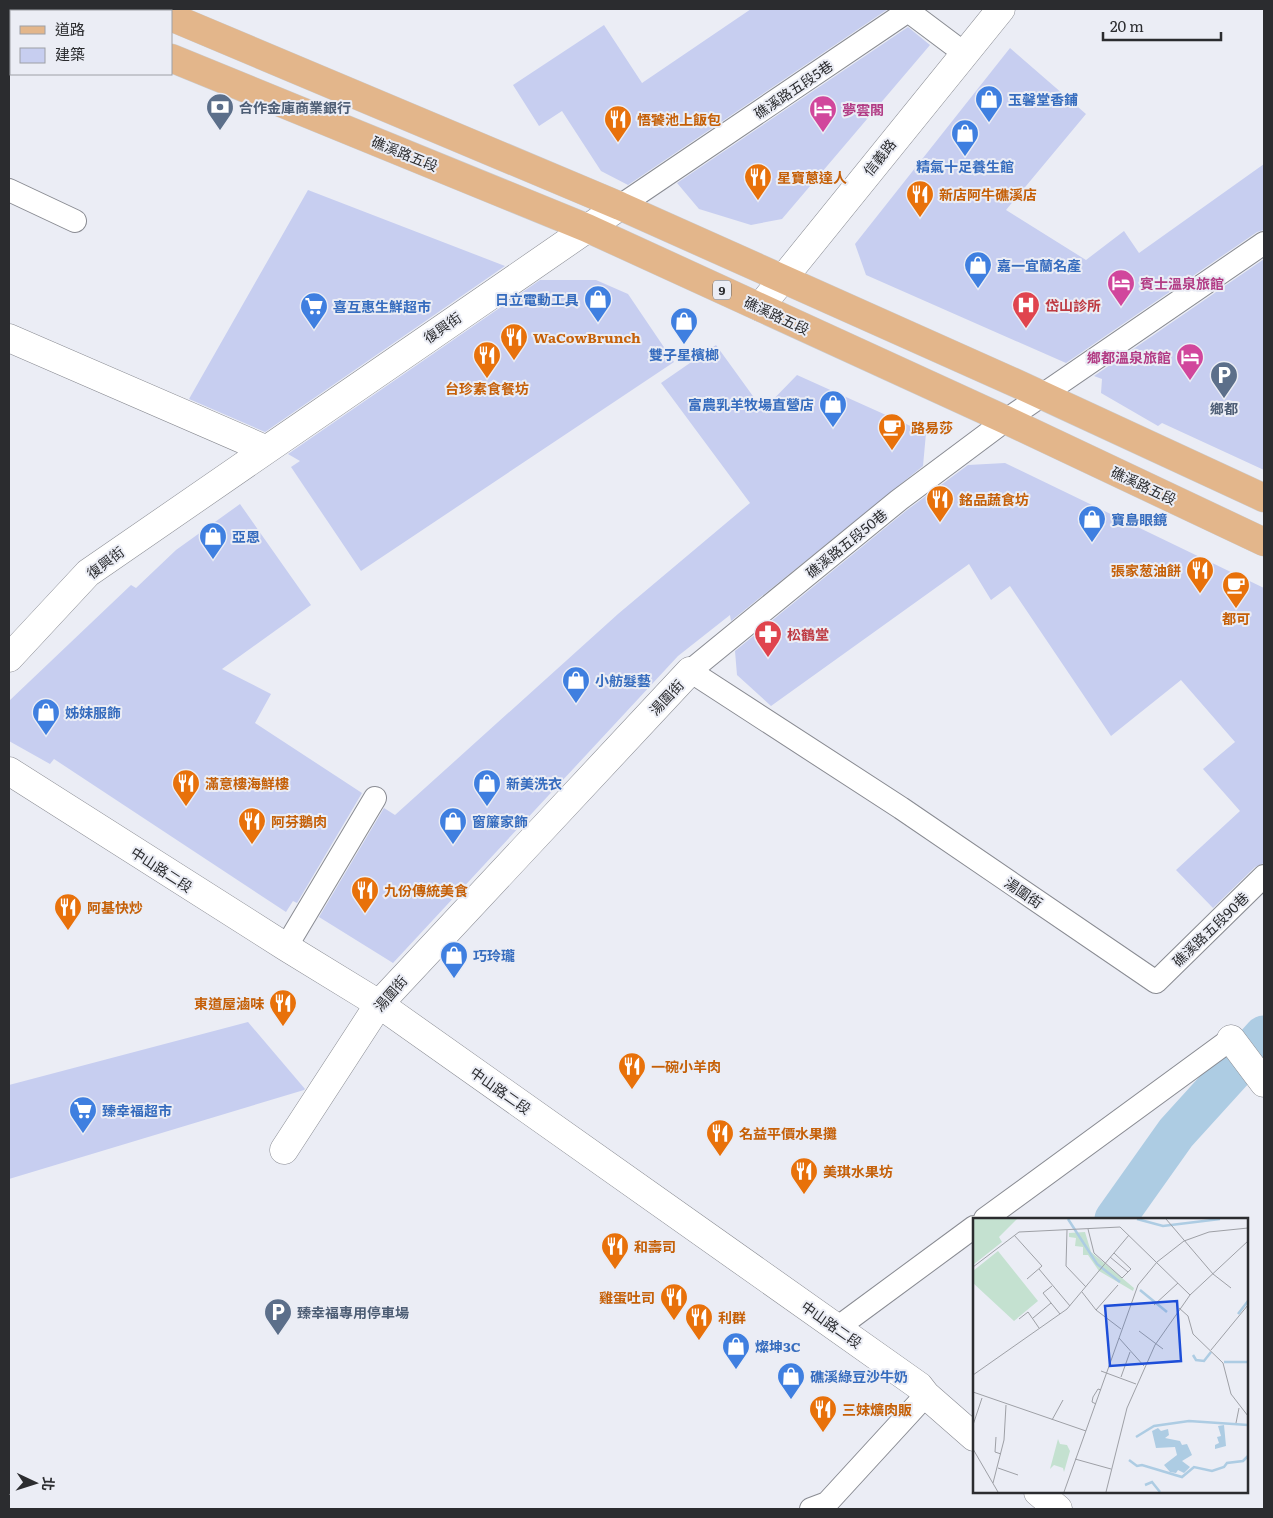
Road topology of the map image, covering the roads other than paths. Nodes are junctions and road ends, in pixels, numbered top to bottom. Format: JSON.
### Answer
{"nodes":[{"id":1,"x":1002,"y":9,"type":"edge"},
{"id":2,"x":172,"y":17,"type":"edge"},
{"id":3,"x":964,"y":53,"type":"junction"},
{"id":4,"x":172,"y":58,"type":"edge"},
{"id":5,"x":9,"y":190,"type":"edge"},
{"id":6,"x":620,"y":206,"type":"junction"},
{"id":7,"x":75,"y":222,"type":"dead end"},
{"id":8,"x":587,"y":228,"type":"junction"},
{"id":9,"x":1264,"y":243,"type":"edge"},
{"id":10,"x":781,"y":278,"type":"junction"},
{"id":11,"x":760,"y":307,"type":"junction"},
{"id":12,"x":9,"y":338,"type":"edge"},
{"id":13,"x":1043,"y":396,"type":"junction"},
{"id":14,"x":1006,"y":420,"type":"junction"},
{"id":15,"x":265,"y":450,"type":"junction"},
{"id":16,"x":1264,"y":498,"type":"edge"},
{"id":17,"x":1264,"y":542,"type":"edge"},
{"id":18,"x":9,"y":658,"type":"edge"},
{"id":19,"x":690,"y":671,"type":"junction"},
{"id":20,"x":9,"y":771,"type":"edge"},
{"id":21,"x":375,"y":798,"type":"dead end"},
{"id":22,"x":1264,"y":876,"type":"edge"},
{"id":23,"x":286,"y":947,"type":"junction"},
{"id":24,"x":1156,"y":982,"type":"joint"},
{"id":25,"x":379,"y":1004,"type":"junction"},
{"id":26,"x":1230,"y":1039,"type":"joint"},
{"id":27,"x":1264,"y":1083,"type":"edge"},
{"id":28,"x":284,"y":1150,"type":"dead end"},
{"id":29,"x":986,"y":1218,"type":"edge"},
{"id":30,"x":973,"y":1228,"type":"edge"},
{"id":31,"x":837,"y":1328,"type":"junction"},
{"id":32,"x":926,"y":1395,"type":"junction"},
{"id":33,"x":973,"y":1436,"type":"edge"},
{"id":34,"x":1039,"y":1493,"type":"edge"},
{"id":35,"x":811,"y":1509,"type":"edge"},
{"id":36,"x":1058,"y":1509,"type":"edge"}],
"edges":[{"from":1,"to":3,"type":"street","name":"信義路"},
{"from":2,"to":6,"type":"main road"},
{"from":3,"to":6,"type":"lane","name":"礁溪路五段5巷"},
{"from":3,"to":10,"type":"street","name":"信義路"},
{"from":4,"to":8,"type":"main road","name":"礁溪路五段","number":"9"},
{"from":5,"to":7,"type":"lane"},
{"from":6,"to":8,"type":"street","name":"復興街"},
{"from":6,"to":10,"type":"main road"},
{"from":8,"to":11,"type":"main road","name":"礁溪路五段","number":"9"},
{"from":8,"to":15,"type":"street","name":"復興街"},
{"from":9,"to":13,"type":"lane","name":"礁溪路五段50巷"},
{"from":10,"to":11,"type":"street","name":"信義路"},
{"from":10,"to":13,"type":"main road"},
{"from":11,"to":14,"type":"main road","name":"礁溪路五段","number":"9"},
{"from":12,"to":15,"type":"street"},
{"from":13,"to":14,"type":"lane","name":"礁溪路五段50巷"},
{"from":13,"to":16,"type":"main road"},
{"from":14,"to":17,"type":"main road","name":"礁溪路五段","number":"9"},
{"from":14,"to":19,"type":"lane","name":"礁溪路五段50巷"},
{"from":15,"to":18,"type":"street","name":"復興街"},
{"from":19,"to":24,"type":"lane","name":"湯圍街"},
{"from":19,"to":25,"type":"street","name":"湯圍街"},
{"from":20,"to":23,"type":"street","name":"中山路二段"},
{"from":21,"to":23,"type":"lane"},
{"from":22,"to":24,"type":"lane","name":"礁溪路五段90巷"},
{"from":23,"to":25,"type":"street","name":"中山路二段"},
{"from":25,"to":28,"type":"street","name":"湯圍街"},
{"from":25,"to":31,"type":"street","name":"中山路二段"},
{"from":26,"to":27,"type":"street"},
{"from":26,"to":29,"type":"lane"},
{"from":30,"to":31,"type":"lane"},
{"from":31,"to":32,"type":"street","name":"中山路二段"},
{"from":32,"to":33,"type":"street","name":"中山路二段"},
{"from":32,"to":35,"type":"lane"},
{"from":34,"to":36,"type":"street"}]}
